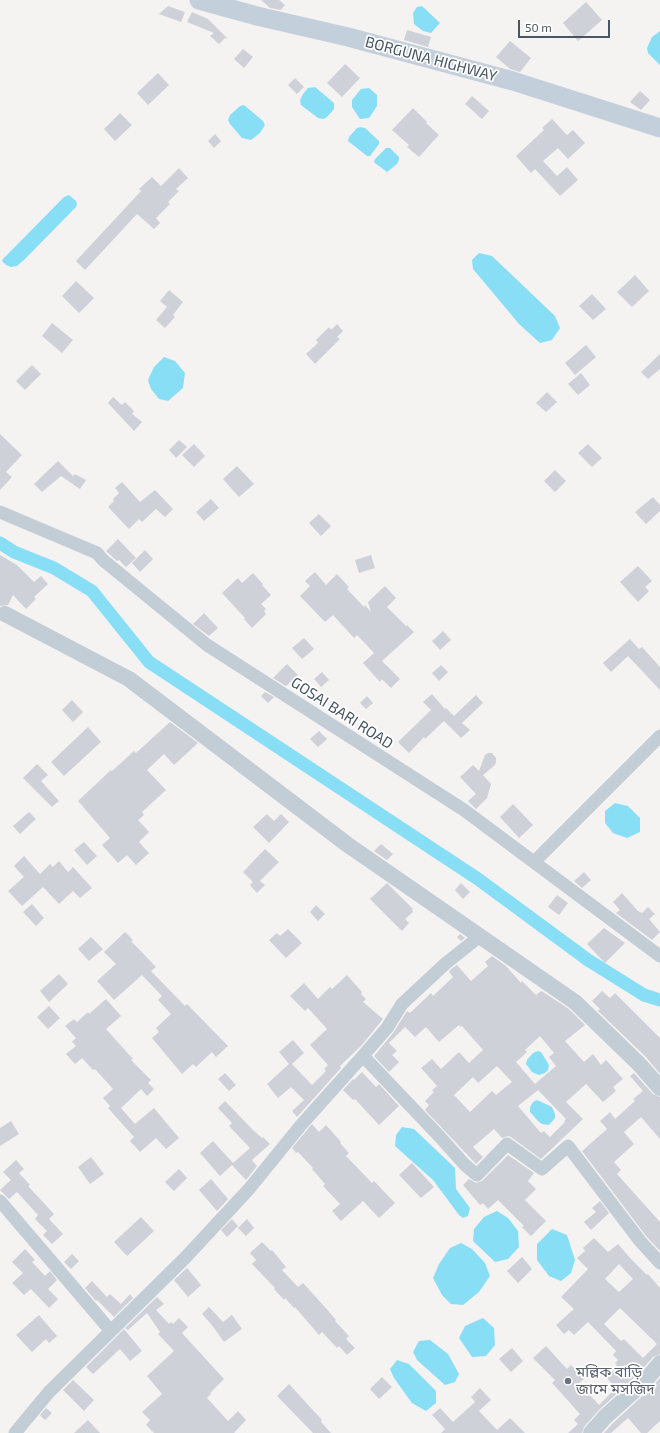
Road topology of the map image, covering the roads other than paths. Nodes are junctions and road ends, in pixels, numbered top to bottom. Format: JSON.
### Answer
{"nodes":[{"id":1,"x":199,"y":0,"type":"edge"},
{"id":2,"x":660,"y":128,"type":"edge"},
{"id":3,"x":0,"y":512,"type":"edge"},
{"id":4,"x":3,"y":612,"type":"edge"},
{"id":5,"x":660,"y":736,"type":"edge"},
{"id":6,"x":534,"y":862,"type":"junction"},
{"id":7,"x":480,"y":936,"type":"junction"},
{"id":8,"x":660,"y":956,"type":"edge"},
{"id":9,"x":363,"y":1056,"type":"junction"},
{"id":10,"x":660,"y":1088,"type":"edge"},
{"id":11,"x":0,"y":1201,"type":"edge"},
{"id":12,"x":660,"y":1263,"type":"edge"},
{"id":13,"x":110,"y":1330,"type":"junction"},
{"id":14,"x":660,"y":1363,"type":"edge"},
{"id":15,"x":15,"y":1433,"type":"edge"},
{"id":16,"x":591,"y":1433,"type":"edge"}],
"edges":[{"from":1,"to":2,"type":"main road","name":"BORGUNA HIGHWAY"},
{"from":3,"to":6,"type":"street","name":"GOSAI BARI ROAD"},
{"from":4,"to":7,"type":"street"},
{"from":5,"to":6,"type":"street"},
{"from":6,"to":8,"type":"street","name":"GOSAI BARI ROAD"},
{"from":7,"to":9,"type":"street"},
{"from":7,"to":10,"type":"street"},
{"from":9,"to":12,"type":"street"},
{"from":9,"to":13,"type":"street"},
{"from":11,"to":13,"type":"street"},
{"from":13,"to":15,"type":"street"},
{"from":14,"to":16,"type":"street"}]}
